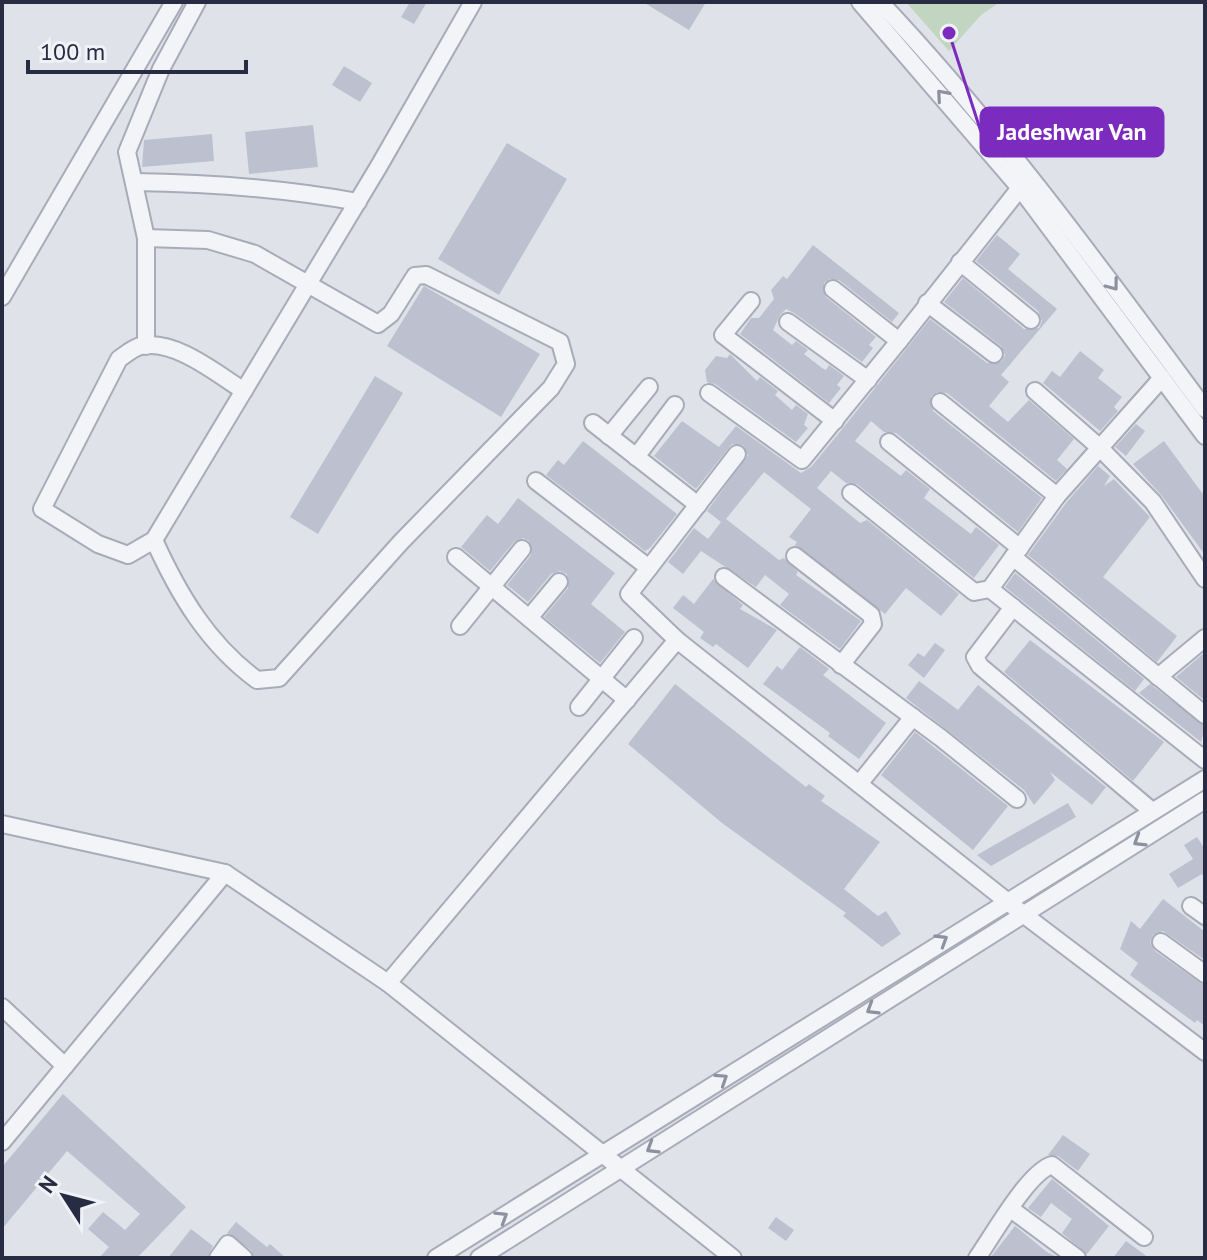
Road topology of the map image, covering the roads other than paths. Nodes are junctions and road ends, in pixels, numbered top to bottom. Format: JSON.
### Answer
{"nodes":[{"id":1,"x":174,"y":2,"type":"edge"},
{"id":2,"x":197,"y":2,"type":"edge"},
{"id":3,"x":473,"y":2,"type":"edge"},
{"id":4,"x":860,"y":2,"type":"edge"},
{"id":5,"x":880,"y":2,"type":"edge"},
{"id":6,"x":134,"y":182,"type":"junction"},
{"id":7,"x":1020,"y":188,"type":"junction"},
{"id":8,"x":358,"y":202,"type":"junction"},
{"id":9,"x":146,"y":238,"type":"junction"},
{"id":10,"x":1086,"y":260,"type":"junction"},
{"id":11,"x":960,"y":262,"type":"junction"},
{"id":12,"x":308,"y":284,"type":"junction"},
{"id":13,"x":833,"y":289,"type":"dead end"},
{"id":14,"x":2,"y":297,"type":"edge"},
{"id":15,"x":751,"y":301,"type":"dead end"},
{"id":16,"x":927,"y":303,"type":"junction"},
{"id":17,"x":1031,"y":320,"type":"dead end"},
{"id":18,"x":788,"y":322,"type":"dead end"},
{"id":19,"x":899,"y":341,"type":"junction"},
{"id":20,"x":146,"y":346,"type":"junction"},
{"id":21,"x":994,"y":354,"type":"dead end"},
{"id":22,"x":1162,"y":378,"type":"junction"},
{"id":23,"x":868,"y":380,"type":"junction"},
{"id":24,"x":649,"y":387,"type":"dead end"},
{"id":25,"x":244,"y":391,"type":"junction"},
{"id":26,"x":1035,"y":391,"type":"dead end"},
{"id":27,"x":709,"y":393,"type":"dead end"},
{"id":28,"x":940,"y":402,"type":"dead end"},
{"id":29,"x":675,"y":405,"type":"dead end"},
{"id":30,"x":1205,"y":409,"type":"edge"},
{"id":31,"x":835,"y":421,"type":"junction"},
{"id":32,"x":593,"y":423,"type":"dead end"},
{"id":33,"x":609,"y":436,"type":"junction"},
{"id":34,"x":1205,"y":436,"type":"edge"},
{"id":35,"x":889,"y":442,"type":"dead end"},
{"id":36,"x":1099,"y":447,"type":"junction"},
{"id":37,"x":737,"y":454,"type":"dead end"},
{"id":38,"x":636,"y":457,"type":"junction"},
{"id":39,"x":536,"y":481,"type":"dead end"},
{"id":40,"x":851,"y":493,"type":"dead end"},
{"id":41,"x":1057,"y":496,"type":"junction"},
{"id":42,"x":698,"y":505,"type":"junction"},
{"id":43,"x":154,"y":540,"type":"junction"},
{"id":44,"x":522,"y":549,"type":"dead end"},
{"id":45,"x":1016,"y":552,"type":"junction"},
{"id":46,"x":795,"y":556,"type":"dead end"},
{"id":47,"x":456,"y":557,"type":"dead end"},
{"id":48,"x":649,"y":568,"type":"junction"},
{"id":49,"x":724,"y":577,"type":"dead end"},
{"id":50,"x":1205,"y":579,"type":"edge"},
{"id":51,"x":559,"y":582,"type":"dead end"},
{"id":52,"x":492,"y":587,"type":"junction"},
{"id":53,"x":990,"y":589,"type":"junction"},
{"id":54,"x":1013,"y":607,"type":"junction"},
{"id":55,"x":529,"y":618,"type":"junction"},
{"id":56,"x":460,"y":626,"type":"dead end"},
{"id":57,"x":634,"y":638,"type":"dead end"},
{"id":58,"x":1205,"y":638,"type":"edge"},
{"id":59,"x":677,"y":640,"type":"junction"},
{"id":60,"x":841,"y":665,"type":"junction"},
{"id":61,"x":1158,"y":677,"type":"junction"},
{"id":62,"x":601,"y":679,"type":"junction"},
{"id":63,"x":627,"y":700,"type":"junction"},
{"id":64,"x":579,"y":707,"type":"dead end"},
{"id":65,"x":1205,"y":715,"type":"edge"},
{"id":66,"x":913,"y":717,"type":"junction"},
{"id":67,"x":1205,"y":760,"type":"edge"},
{"id":68,"x":1205,"y":779,"type":"edge"},
{"id":69,"x":859,"y":784,"type":"junction"},
{"id":70,"x":1017,"y":799,"type":"dead end"},
{"id":71,"x":1205,"y":800,"type":"edge"},
{"id":72,"x":1152,"y":811,"type":"junction"},
{"id":73,"x":2,"y":824,"type":"edge"},
{"id":74,"x":225,"y":873,"type":"junction"},
{"id":75,"x":1006,"y":900,"type":"junction"},
{"id":76,"x":1023,"y":914,"type":"junction"},
{"id":77,"x":1161,"y":942,"type":"dead end"},
{"id":78,"x":1205,"y":974,"type":"edge"},
{"id":79,"x":388,"y":983,"type":"junction"},
{"id":80,"x":2,"y":1007,"type":"edge"},
{"id":81,"x":1205,"y":1052,"type":"edge"},
{"id":82,"x":65,"y":1066,"type":"junction"},
{"id":83,"x":2,"y":1142,"type":"edge"},
{"id":84,"x":601,"y":1156,"type":"junction"},
{"id":85,"x":618,"y":1170,"type":"junction"},
{"id":86,"x":1011,"y":1209,"type":"junction"},
{"id":87,"x":1144,"y":1237,"type":"dead end"},
{"id":88,"x":218,"y":1258,"type":"edge"},
{"id":89,"x":244,"y":1258,"type":"edge"},
{"id":90,"x":436,"y":1258,"type":"edge"},
{"id":91,"x":479,"y":1258,"type":"edge"},
{"id":92,"x":733,"y":1258,"type":"edge"},
{"id":93,"x":977,"y":1258,"type":"edge"},
{"id":94,"x":1077,"y":1258,"type":"edge"}],
"edges":[{"from":1,"to":14,"type":"street"},
{"from":2,"to":6,"type":"street"},
{"from":3,"to":8,"type":"street"},
{"from":7,"to":4,"type":"street","one_way":true},
{"from":5,"to":10,"type":"street"},
{"from":6,"to":8,"type":"street"},
{"from":6,"to":9,"type":"street"},
{"from":7,"to":10,"type":"street"},
{"from":7,"to":11,"type":"street"},
{"from":8,"to":12,"type":"street"},
{"from":9,"to":12,"type":"street"},
{"from":9,"to":20,"type":"street"},
{"from":10,"to":22,"type":"street"},
{"from":10,"to":30,"type":"street","one_way":true},
{"from":11,"to":16,"type":"street"},
{"from":11,"to":17,"type":"street"},
{"from":12,"to":25,"type":"street"},
{"from":12,"to":43,"type":"street"},
{"from":13,"to":19,"type":"street"},
{"from":15,"to":31,"type":"street"},
{"from":16,"to":19,"type":"street"},
{"from":16,"to":21,"type":"street"},
{"from":18,"to":23,"type":"street"},
{"from":19,"to":23,"type":"street"},
{"from":20,"to":25,"type":"street"},
{"from":20,"to":43,"type":"street"},
{"from":22,"to":34,"type":"street"},
{"from":22,"to":36,"type":"street"},
{"from":23,"to":31,"type":"street"},
{"from":24,"to":33,"type":"street"},
{"from":25,"to":43,"type":"street"},
{"from":26,"to":36,"type":"street"},
{"from":27,"to":31,"type":"street"},
{"from":28,"to":41,"type":"street"},
{"from":29,"to":38,"type":"street"},
{"from":32,"to":33,"type":"street"},
{"from":33,"to":38,"type":"street"},
{"from":35,"to":45,"type":"street"},
{"from":36,"to":41,"type":"street"},
{"from":36,"to":50,"type":"street"},
{"from":37,"to":42,"type":"street"},
{"from":38,"to":42,"type":"street"},
{"from":39,"to":48,"type":"street"},
{"from":40,"to":53,"type":"street"},
{"from":41,"to":45,"type":"street"},
{"from":42,"to":48,"type":"street"},
{"from":44,"to":52,"type":"street"},
{"from":45,"to":53,"type":"street"},
{"from":45,"to":61,"type":"street"},
{"from":46,"to":60,"type":"street"},
{"from":47,"to":52,"type":"street"},
{"from":48,"to":59,"type":"street"},
{"from":49,"to":60,"type":"street"},
{"from":51,"to":55,"type":"street"},
{"from":52,"to":55,"type":"street"},
{"from":52,"to":56,"type":"street"},
{"from":53,"to":54,"type":"street"},
{"from":54,"to":67,"type":"street"},
{"from":54,"to":72,"type":"street"},
{"from":55,"to":62,"type":"street"},
{"from":57,"to":62,"type":"street"},
{"from":58,"to":61,"type":"street"},
{"from":59,"to":63,"type":"street"},
{"from":59,"to":69,"type":"street"},
{"from":60,"to":66,"type":"street"},
{"from":61,"to":65,"type":"street"},
{"from":62,"to":63,"type":"street"},
{"from":62,"to":64,"type":"street"},
{"from":63,"to":79,"type":"street"},
{"from":66,"to":69,"type":"street"},
{"from":66,"to":70,"type":"street"},
{"from":68,"to":72,"type":"street"},
{"from":69,"to":75,"type":"street"},
{"from":71,"to":76,"type":"street","one_way":true},
{"from":72,"to":75,"type":"street"},
{"from":73,"to":74,"type":"street"},
{"from":74,"to":79,"type":"street"},
{"from":74,"to":82,"type":"street"},
{"from":75,"to":76,"type":"street"},
{"from":84,"to":75,"type":"street","one_way":true},
{"from":76,"to":81,"type":"street"},
{"from":76,"to":85,"type":"street","one_way":true},
{"from":77,"to":78,"type":"street"},
{"from":79,"to":84,"type":"street"},
{"from":80,"to":82,"type":"street"},
{"from":82,"to":83,"type":"street"},
{"from":84,"to":85,"type":"street"},
{"from":90,"to":84,"type":"street","one_way":true},
{"from":85,"to":91,"type":"street"},
{"from":85,"to":92,"type":"street"},
{"from":86,"to":87,"type":"street"},
{"from":86,"to":93,"type":"street"},
{"from":86,"to":94,"type":"street"},
{"from":88,"to":89,"type":"street"}]}
